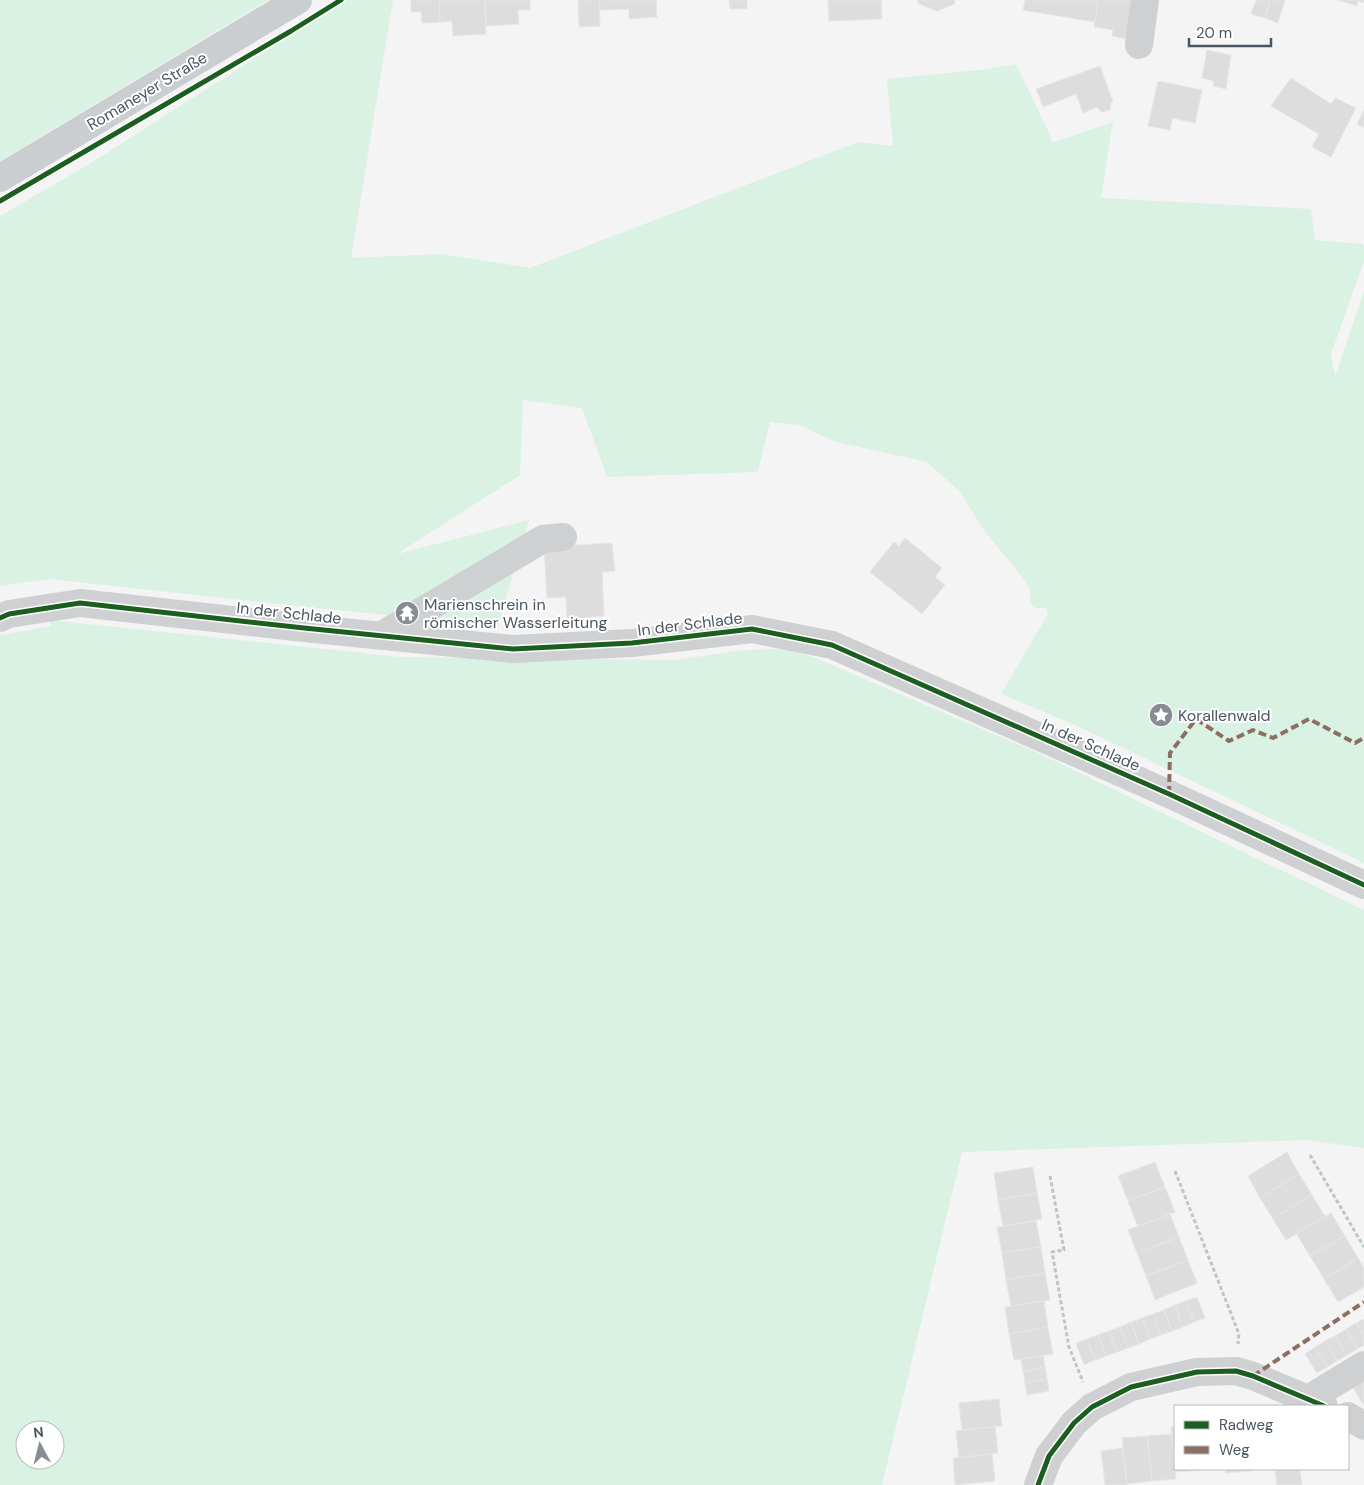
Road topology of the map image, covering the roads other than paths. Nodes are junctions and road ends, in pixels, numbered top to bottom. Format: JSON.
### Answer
{"nodes":[{"id":1,"x":1145,"y":0,"type":"edge"},
{"id":2,"x":296,"y":1,"type":"edge"},
{"id":3,"x":1139,"y":45,"type":"dead end"},
{"id":4,"x":0,"y":178,"type":"edge"},
{"id":5,"x":563,"y":537,"type":"dead end"},
{"id":6,"x":0,"y":618,"type":"edge"},
{"id":7,"x":382,"y":635,"type":"junction"},
{"id":8,"x":1364,"y":885,"type":"edge"},
{"id":9,"x":1364,"y":1365,"type":"edge"},
{"id":10,"x":1316,"y":1403,"type":"edge"},
{"id":11,"x":1349,"y":1417,"type":"edge"},
{"id":12,"x":1364,"y":1426,"type":"edge"},
{"id":13,"x":1038,"y":1485,"type":"edge"}],
"edges":[{"from":1,"to":3,"type":"street"},
{"from":2,"to":4,"type":"main road","name":"Romaneyer Straße"},
{"from":5,"to":7,"type":"street"},
{"from":6,"to":7,"type":"street","name":"In der Schlade"},
{"from":7,"to":8,"type":"street","name":"In der Schlade"},
{"from":9,"to":10,"type":"street"},
{"from":10,"to":13,"type":"street"},
{"from":11,"to":12,"type":"street"}]}
